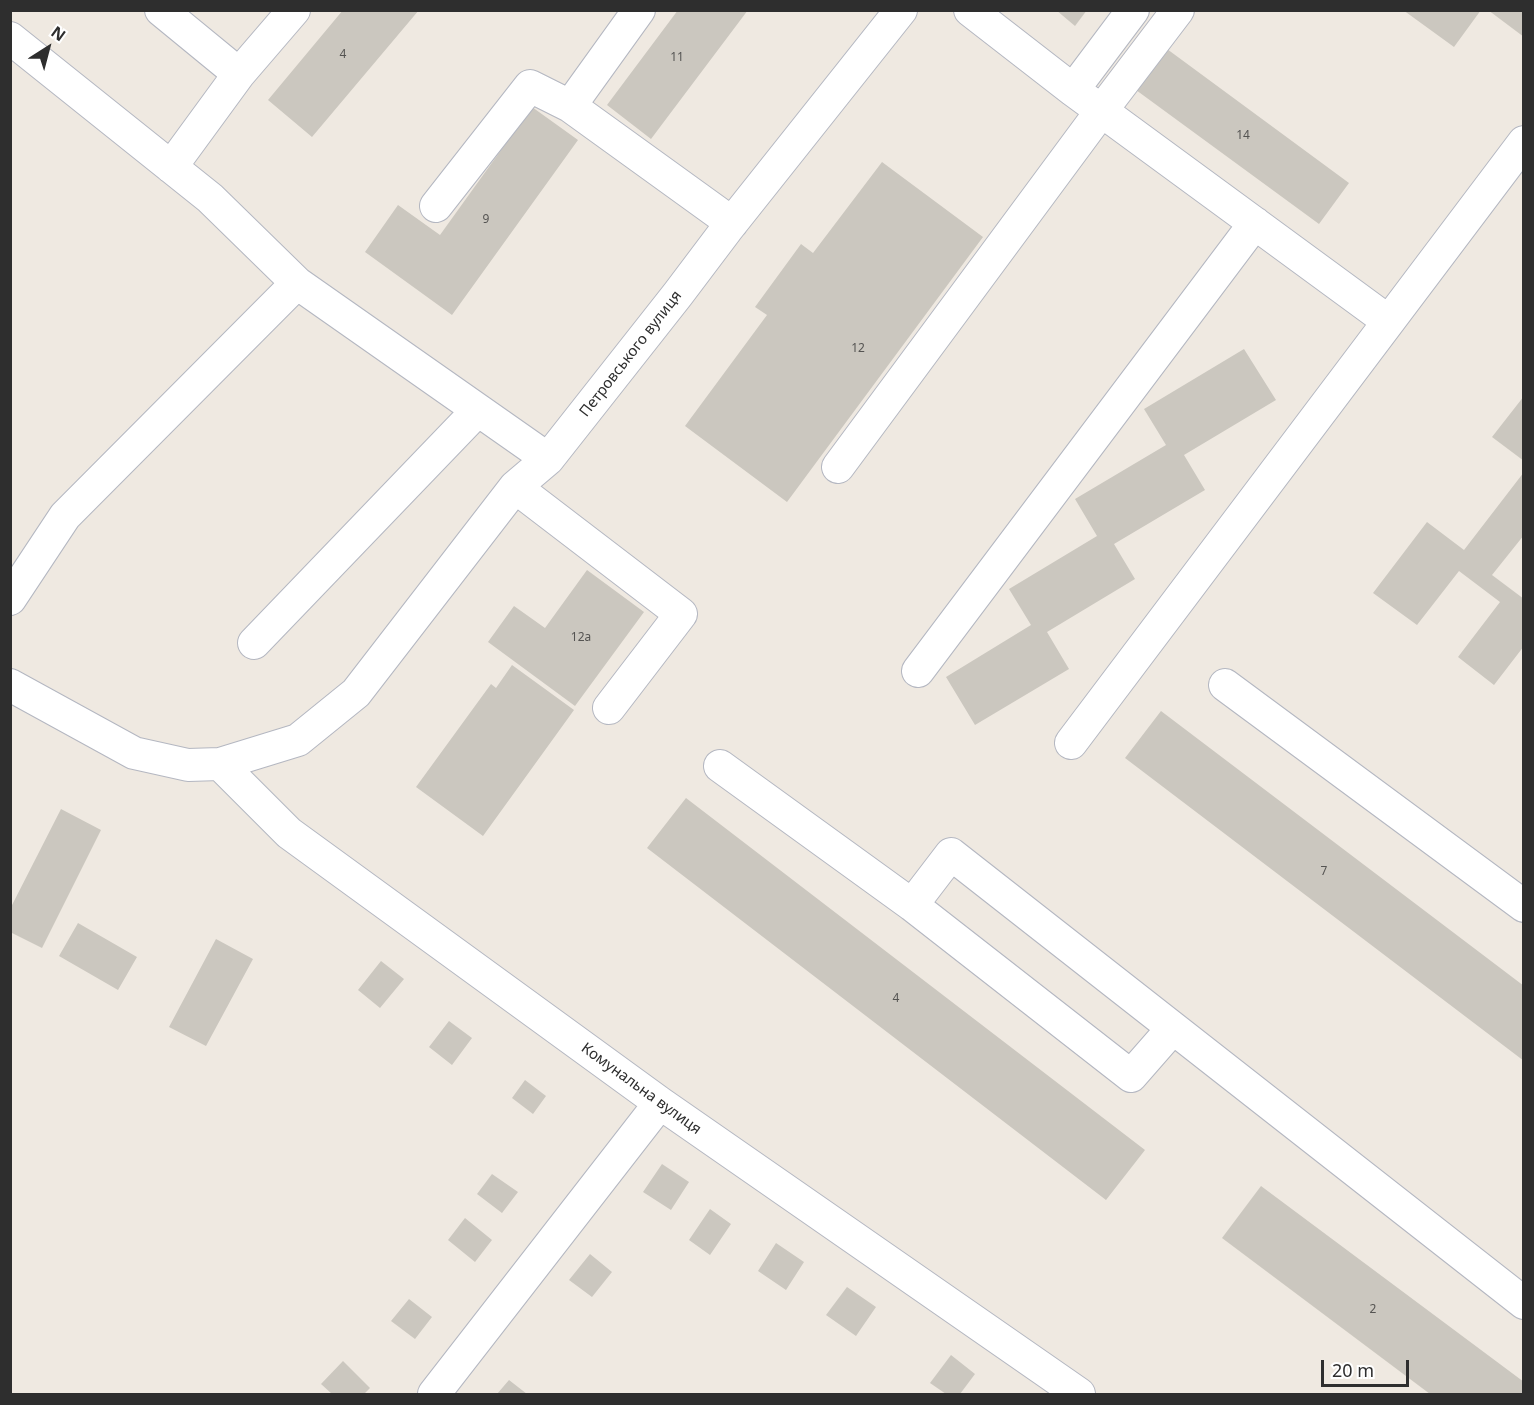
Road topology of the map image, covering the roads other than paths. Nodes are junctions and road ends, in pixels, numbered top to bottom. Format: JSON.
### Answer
{"nodes":[{"id":1,"x":161,"y":10,"type":"edge"},
{"id":2,"x":294,"y":10,"type":"edge"},
{"id":3,"x":639,"y":10,"type":"edge"},
{"id":4,"x":901,"y":10,"type":"edge"},
{"id":5,"x":970,"y":10,"type":"edge"},
{"id":6,"x":1133,"y":10,"type":"edge"},
{"id":7,"x":1178,"y":10,"type":"edge"},
{"id":8,"x":10,"y":38,"type":"edge"},
{"id":9,"x":239,"y":74,"type":"junction"},
{"id":10,"x":1073,"y":90,"type":"junction"},
{"id":11,"x":570,"y":106,"type":"junction"},
{"id":12,"x":1102,"y":110,"type":"junction"},
{"id":13,"x":1524,"y":142,"type":"edge"},
{"id":14,"x":171,"y":167,"type":"junction"},
{"id":15,"x":436,"y":206,"type":"dead end"},
{"id":16,"x":732,"y":223,"type":"junction"},
{"id":17,"x":1255,"y":223,"type":"junction"},
{"id":18,"x":297,"y":283,"type":"junction"},
{"id":19,"x":1388,"y":321,"type":"junction"},
{"id":20,"x":478,"y":410,"type":"junction"},
{"id":21,"x":548,"y":459,"type":"junction"},
{"id":22,"x":838,"y":467,"type":"dead end"},
{"id":23,"x":515,"y":487,"type":"junction"},
{"id":24,"x":10,"y":599,"type":"edge"},
{"id":25,"x":254,"y":644,"type":"dead end"},
{"id":26,"x":918,"y":671,"type":"dead end"},
{"id":27,"x":10,"y":685,"type":"edge"},
{"id":28,"x":1225,"y":685,"type":"dead end"},
{"id":29,"x":609,"y":708,"type":"dead end"},
{"id":30,"x":1071,"y":743,"type":"dead end"},
{"id":31,"x":220,"y":764,"type":"junction"},
{"id":32,"x":720,"y":766,"type":"dead end"},
{"id":33,"x":912,"y":906,"type":"junction"},
{"id":34,"x":1524,"y":906,"type":"edge"},
{"id":35,"x":1173,"y":1028,"type":"junction"},
{"id":36,"x":660,"y":1103,"type":"junction"},
{"id":37,"x":1524,"y":1303,"type":"edge"},
{"id":38,"x":434,"y":1395,"type":"edge"},
{"id":39,"x":1079,"y":1395,"type":"edge"}],
"edges":[{"from":1,"to":9,"type":"street"},
{"from":2,"to":9,"type":"street"},
{"from":3,"to":11,"type":"street"},
{"from":4,"to":16,"type":"street","name":"Петровського вулиця"},
{"from":5,"to":10,"type":"street"},
{"from":6,"to":10,"type":"street"},
{"from":7,"to":12,"type":"street"},
{"from":8,"to":14,"type":"street"},
{"from":9,"to":14,"type":"street"},
{"from":10,"to":12,"type":"street"},
{"from":11,"to":15,"type":"street"},
{"from":11,"to":16,"type":"street"},
{"from":12,"to":17,"type":"street"},
{"from":12,"to":22,"type":"street"},
{"from":13,"to":19,"type":"street"},
{"from":14,"to":18,"type":"street"},
{"from":16,"to":21,"type":"street","name":"Петровського вулиця"},
{"from":17,"to":19,"type":"street"},
{"from":17,"to":26,"type":"street"},
{"from":18,"to":20,"type":"street"},
{"from":18,"to":24,"type":"street"},
{"from":19,"to":30,"type":"street"},
{"from":20,"to":21,"type":"street"},
{"from":20,"to":25,"type":"street"},
{"from":21,"to":23,"type":"street","name":"Петровського вулиця"},
{"from":23,"to":29,"type":"street"},
{"from":23,"to":31,"type":"street","name":"Петровського вулиця"},
{"from":27,"to":31,"type":"street","name":"Петровського вулиця"},
{"from":28,"to":34,"type":"street"},
{"from":31,"to":36,"type":"street","name":"Комунальна вулиця"},
{"from":32,"to":33,"type":"street"},
{"from":33,"to":35,"type":"street"},
{"from":33,"to":35,"type":"street"},
{"from":35,"to":37,"type":"street"},
{"from":36,"to":38,"type":"street"},
{"from":36,"to":39,"type":"street","name":"Комунальна вулиця"}]}
